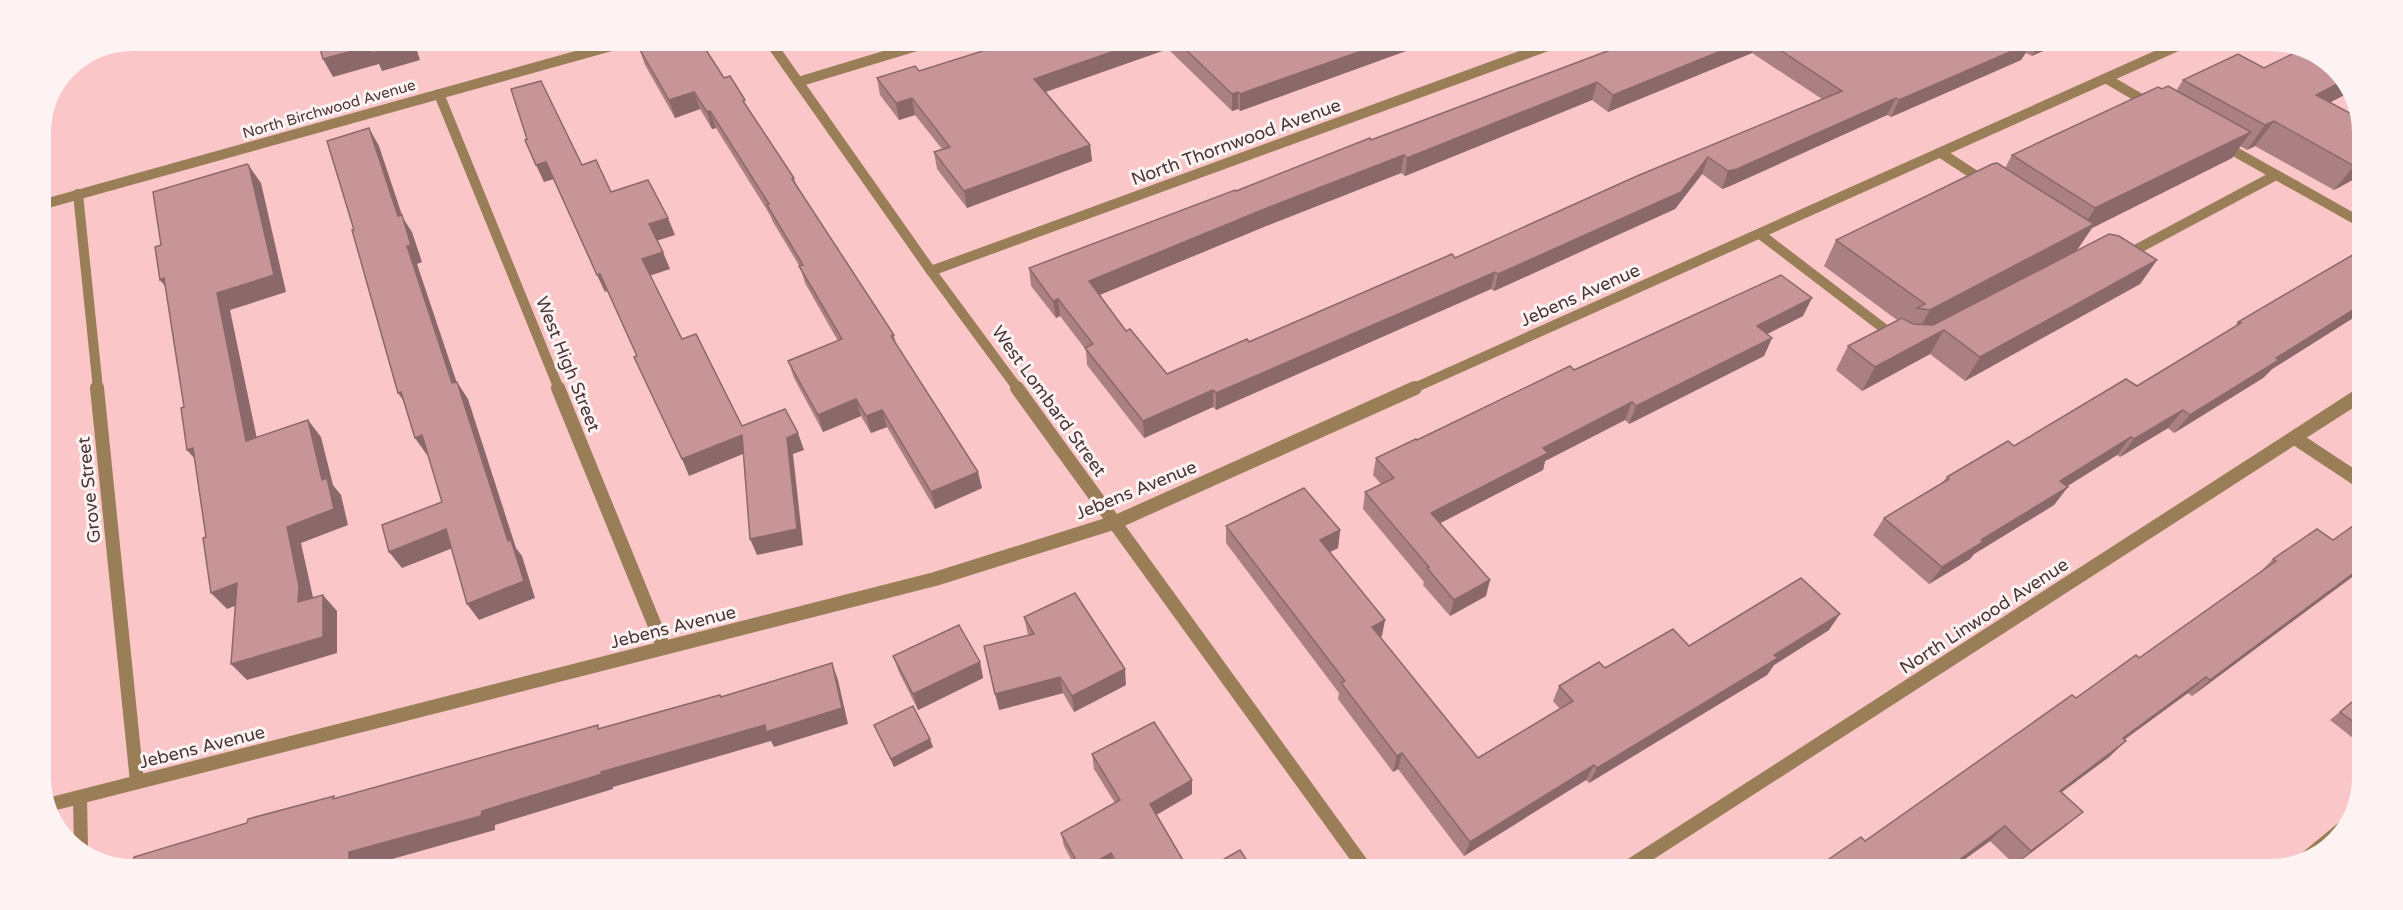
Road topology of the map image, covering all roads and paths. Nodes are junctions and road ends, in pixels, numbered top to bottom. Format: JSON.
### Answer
{"nodes":[{"id":1,"x":593,"y":51,"type":"edge"},
{"id":2,"x":776,"y":51,"type":"edge"},
{"id":3,"x":900,"y":51,"type":"edge"},
{"id":4,"x":1534,"y":51,"type":"edge"},
{"id":5,"x":2167,"y":51,"type":"edge"},
{"id":6,"x":2107,"y":79,"type":"junction"},
{"id":7,"x":798,"y":82,"type":"junction"},
{"id":8,"x":439,"y":93,"type":"junction"},
{"id":9,"x":2156,"y":107,"type":"edge"},
{"id":10,"x":2216,"y":141,"type":"edge"},
{"id":11,"x":1941,"y":153,"type":"junction"},
{"id":12,"x":2276,"y":175,"type":"junction"},
{"id":13,"x":1991,"y":186,"type":"edge"},
{"id":14,"x":78,"y":194,"type":"junction"},
{"id":15,"x":51,"y":202,"type":"edge"},
{"id":16,"x":2352,"y":217,"type":"edge"},
{"id":17,"x":1760,"y":234,"type":"junction"},
{"id":18,"x":2114,"y":254,"type":"edge"},
{"id":19,"x":931,"y":271,"type":"junction"},
{"id":20,"x":1908,"y":342,"type":"edge"},
{"id":21,"x":2352,"y":400,"type":"edge"},
{"id":22,"x":2295,"y":438,"type":"junction"},
{"id":23,"x":2352,"y":476,"type":"edge"},
{"id":24,"x":1116,"y":522,"type":"junction"},
{"id":25,"x":664,"y":648,"type":"junction"},
{"id":26,"x":137,"y":782,"type":"junction"},
{"id":27,"x":80,"y":797,"type":"junction"},
{"id":28,"x":55,"y":803,"type":"edge"},
{"id":29,"x":81,"y":840,"type":"edge"},
{"id":30,"x":1358,"y":859,"type":"edge"},
{"id":31,"x":1641,"y":859,"type":"edge"}],
"edges":[{"from":1,"to":8,"type":"street","name":"North Birchwood Avenue"},
{"from":2,"to":7,"type":"street","name":"West Lombard Street"},
{"from":3,"to":7,"type":"street"},
{"from":4,"to":19,"type":"street","name":"North Thornwood Avenue"},
{"from":5,"to":6,"type":"street","name":"Jebens Avenue"},
{"from":6,"to":9,"type":"street"},
{"from":6,"to":11,"type":"street","name":"Jebens Avenue"},
{"from":7,"to":19,"type":"street","name":"West Lombard Street"},
{"from":8,"to":14,"type":"street","name":"North Birchwood Avenue"},
{"from":8,"to":25,"type":"street","name":"West High Street"},
{"from":10,"to":12,"type":"street"},
{"from":11,"to":13,"type":"street"},
{"from":11,"to":17,"type":"street","name":"Jebens Avenue"},
{"from":12,"to":16,"type":"street"},
{"from":12,"to":18,"type":"street"},
{"from":14,"to":15,"type":"street","name":"North Birchwood Avenue"},
{"from":14,"to":26,"type":"street","name":"Grove Street"},
{"from":17,"to":20,"type":"street"},
{"from":17,"to":24,"type":"street","name":"Jebens Avenue"},
{"from":19,"to":24,"type":"street","name":"West Lombard Street"},
{"from":21,"to":22,"type":"street","name":"North Linwood Avenue"},
{"from":22,"to":23,"type":"street"},
{"from":22,"to":31,"type":"street","name":"North Linwood Avenue"},
{"from":24,"to":25,"type":"street","name":"Jebens Avenue"},
{"from":24,"to":30,"type":"street","name":"West Lombard Street"},
{"from":25,"to":26,"type":"street","name":"Jebens Avenue"},
{"from":26,"to":27,"type":"street","name":"Jebens Avenue"},
{"from":27,"to":28,"type":"street","name":"Jebens Avenue"},
{"from":27,"to":29,"type":"street"}]}
